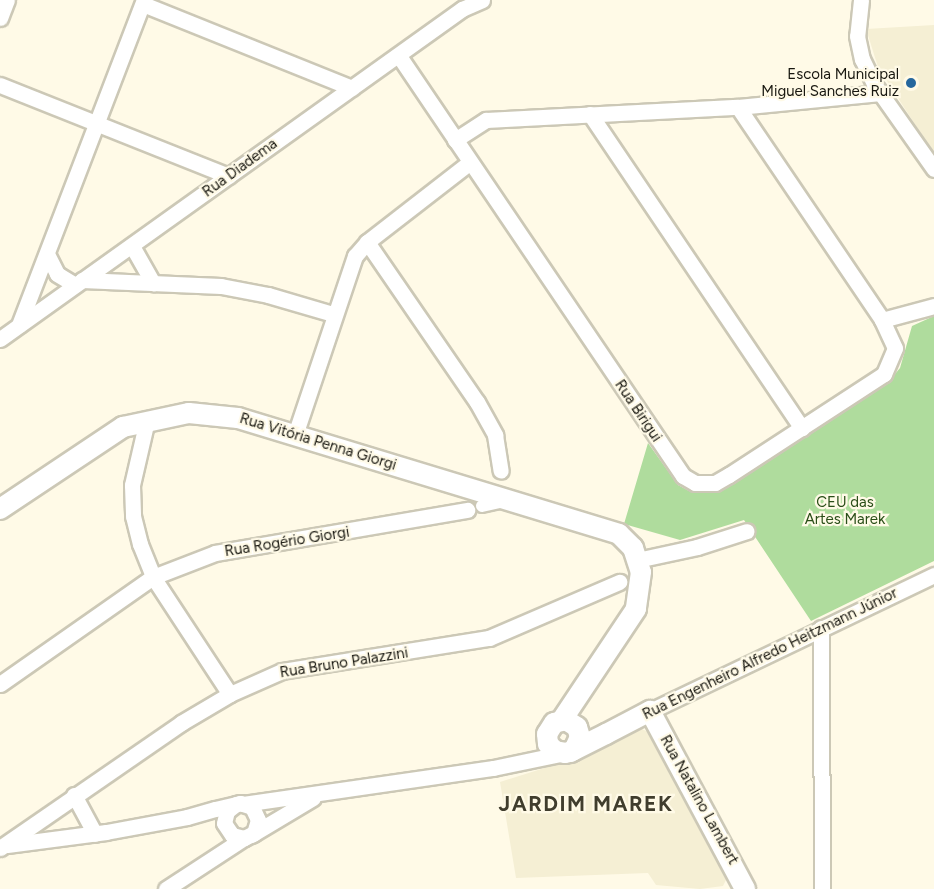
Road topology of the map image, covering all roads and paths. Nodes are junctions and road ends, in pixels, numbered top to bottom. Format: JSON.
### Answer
{"nodes":[{"id":1,"x":7,"y":0,"type":"edge"},
{"id":2,"x":482,"y":0,"type":"edge"},
{"id":3,"x":861,"y":0,"type":"edge"},
{"id":4,"x":143,"y":2,"type":"edge"},
{"id":5,"x":459,"y":5,"type":"edge"},
{"id":6,"x":0,"y":18,"type":"edge"},
{"id":7,"x":399,"y":56,"type":"junction"},
{"id":8,"x":0,"y":85,"type":"edge"},
{"id":9,"x":352,"y":88,"type":"junction"},
{"id":10,"x":880,"y":93,"type":"junction"},
{"id":11,"x":738,"y":107,"type":"junction"},
{"id":12,"x":590,"y":114,"type":"junction"},
{"id":13,"x":97,"y":122,"type":"junction"},
{"id":14,"x":455,"y":140,"type":"junction"},
{"id":15,"x":470,"y":162,"type":"junction"},
{"id":16,"x":934,"y":169,"type":"edge"},
{"id":17,"x":229,"y":176,"type":"junction"},
{"id":18,"x":367,"y":242,"type":"junction"},
{"id":19,"x":132,"y":246,"type":"junction"},
{"id":20,"x":47,"y":254,"type":"junction"},
{"id":21,"x":79,"y":283,"type":"junction"},
{"id":22,"x":153,"y":283,"type":"junction"},
{"id":23,"x":934,"y":306,"type":"edge"},
{"id":24,"x":333,"y":314,"type":"junction"},
{"id":25,"x":882,"y":320,"type":"junction"},
{"id":26,"x":19,"y":325,"type":"junction"},
{"id":27,"x":0,"y":339,"type":"edge"},
{"id":28,"x":147,"y":420,"type":"junction"},
{"id":29,"x":802,"y":428,"type":"junction"},
{"id":30,"x":296,"y":435,"type":"junction"},
{"id":31,"x":501,"y":471,"type":"dead end"},
{"id":32,"x":508,"y":500,"type":"junction"},
{"id":33,"x":474,"y":508,"type":"joint"},
{"id":34,"x":0,"y":509,"type":"edge"},
{"id":35,"x":747,"y":531,"type":"dead end"},
{"id":36,"x":637,"y":560,"type":"junction"},
{"id":37,"x":934,"y":575,"type":"edge"},
{"id":38,"x":153,"y":578,"type":"junction"},
{"id":39,"x":618,"y":582,"type":"dead end"},
{"id":40,"x":821,"y":628,"type":"junction"},
{"id":41,"x":0,"y":684,"type":"edge"},
{"id":42,"x":230,"y":694,"type":"junction"},
{"id":43,"x":650,"y":711,"type":"junction"},
{"id":44,"x":547,"y":734,"type":"joint"},
{"id":45,"x":570,"y":735,"type":"junction"},
{"id":46,"x":528,"y":762,"type":"junction"},
{"id":47,"x":74,"y":795,"type":"junction"},
{"id":48,"x":318,"y":795,"type":"junction"},
{"id":49,"x":240,"y":804,"type":"junction"},
{"id":50,"x":187,"y":817,"type":"junction"},
{"id":51,"x":95,"y":834,"type":"junction"},
{"id":52,"x":238,"y":834,"type":"junction"},
{"id":53,"x":2,"y":847,"type":"edge"},
{"id":54,"x":185,"y":884,"type":"edge"},
{"id":55,"x":166,"y":889,"type":"edge"},
{"id":56,"x":745,"y":889,"type":"edge"},
{"id":57,"x":822,"y":889,"type":"edge"}],
"edges":[{"from":1,"to":6,"type":"street"},
{"from":2,"to":5,"type":"street","name":"Rua Diadema"},
{"from":3,"to":10,"type":"street"},
{"from":4,"to":9,"type":"street"},
{"from":4,"to":13,"type":"street"},
{"from":5,"to":7,"type":"street","name":"Rua Diadema"},
{"from":7,"to":9,"type":"street","name":"Rua Diadema"},
{"from":7,"to":14,"type":"street","name":"Rua Birigui"},
{"from":8,"to":13,"type":"street"},
{"from":9,"to":17,"type":"street","name":"Rua Diadema"},
{"from":10,"to":11,"type":"street"},
{"from":10,"to":16,"type":"street"},
{"from":11,"to":12,"type":"street"},
{"from":11,"to":25,"type":"street","name":"Rua Birigui"},
{"from":12,"to":14,"type":"street"},
{"from":12,"to":29,"type":"street"},
{"from":13,"to":17,"type":"street"},
{"from":13,"to":20,"type":"street"},
{"from":14,"to":15,"type":"street","name":"Rua Birigui"},
{"from":15,"to":18,"type":"street"},
{"from":15,"to":29,"type":"street","name":"Rua Birigui"},
{"from":17,"to":19,"type":"street","name":"Rua Diadema"},
{"from":18,"to":24,"type":"street"},
{"from":18,"to":31,"type":"street"},
{"from":19,"to":21,"type":"street","name":"Rua Diadema"},
{"from":19,"to":22,"type":"street"},
{"from":20,"to":21,"type":"street"},
{"from":20,"to":26,"type":"street"},
{"from":21,"to":22,"type":"street"},
{"from":21,"to":26,"type":"street","name":"Rua Diadema"},
{"from":22,"to":24,"type":"street"},
{"from":23,"to":25,"type":"street"},
{"from":24,"to":30,"type":"street"},
{"from":25,"to":29,"type":"street","name":"Rua Birigui"},
{"from":26,"to":27,"type":"street","name":"Rua Diadema"},
{"from":28,"to":30,"type":"street","name":"Rua Vitória Penna Giorgi"},
{"from":28,"to":34,"type":"street","name":"Rua Vitória Penna Giorgi"},
{"from":28,"to":38,"type":"street"},
{"from":30,"to":32,"type":"street","name":"Rua Vitória Penna Giorgi"},
{"from":32,"to":33,"type":"street","name":"Rua Rogério Giorgi"},
{"from":32,"to":36,"type":"street","name":"Rua Vitória Penna Giorgi"},
{"from":33,"to":38,"type":"street","name":"Rua Rogério Giorgi"},
{"from":35,"to":36,"type":"street"},
{"from":36,"to":45,"type":"street"},
{"from":37,"to":40,"type":"street","name":"Rua Engenheiro Alfredo Heitzmann Júnior"},
{"from":38,"to":41,"type":"street","name":"Rua Rogério Giorgi"},
{"from":38,"to":42,"type":"street"},
{"from":39,"to":42,"type":"street","name":"Rua Bruno Palazzini"},
{"from":40,"to":43,"type":"street","name":"Rua Engenheiro Alfredo Heitzmann Júnior"},
{"from":40,"to":57,"type":"street"},
{"from":42,"to":47,"type":"street","name":"Rua Bruno Palazzini"},
{"from":43,"to":45,"type":"street","name":"Rua Engenheiro Alfredo Heitzmann Júnior"},
{"from":43,"to":56,"type":"street","name":"Rua Natalino Lambert"},
{"from":44,"to":45,"type":"street"},
{"from":44,"to":46,"type":"street"},
{"from":45,"to":46,"type":"street","name":"Rua Engenheiro Alfredo Heitzmann Júnior"},
{"from":46,"to":48,"type":"street","name":"Rua Engenheiro Alfredo Heitzmann Júnior"},
{"from":47,"to":51,"type":"street"},
{"from":47,"to":53,"type":"street","name":"Rua Bruno Palazzini"},
{"from":48,"to":49,"type":"street","name":"Rua Engenheiro Alfredo Heitzmann Júnior"},
{"from":48,"to":52,"type":"street","name":"Rua Engenheiro Alfredo Heitzmann Júnior"},
{"from":49,"to":50,"type":"street","name":"Rua Engenheiro Alfredo Heitzmann Júnior"},
{"from":49,"to":52,"type":"street"},
{"from":49,"to":52,"type":"street"},
{"from":50,"to":51,"type":"street","name":"Rua Engenheiro Alfredo Heitzmann Júnior"},
{"from":50,"to":52,"type":"street","name":"Rua Engenheiro Alfredo Heitzmann Júnior"},
{"from":51,"to":53,"type":"street","name":"Rua Engenheiro Alfredo Heitzmann Júnior"},
{"from":52,"to":54,"type":"street"},
{"from":54,"to":55,"type":"street"}]}
